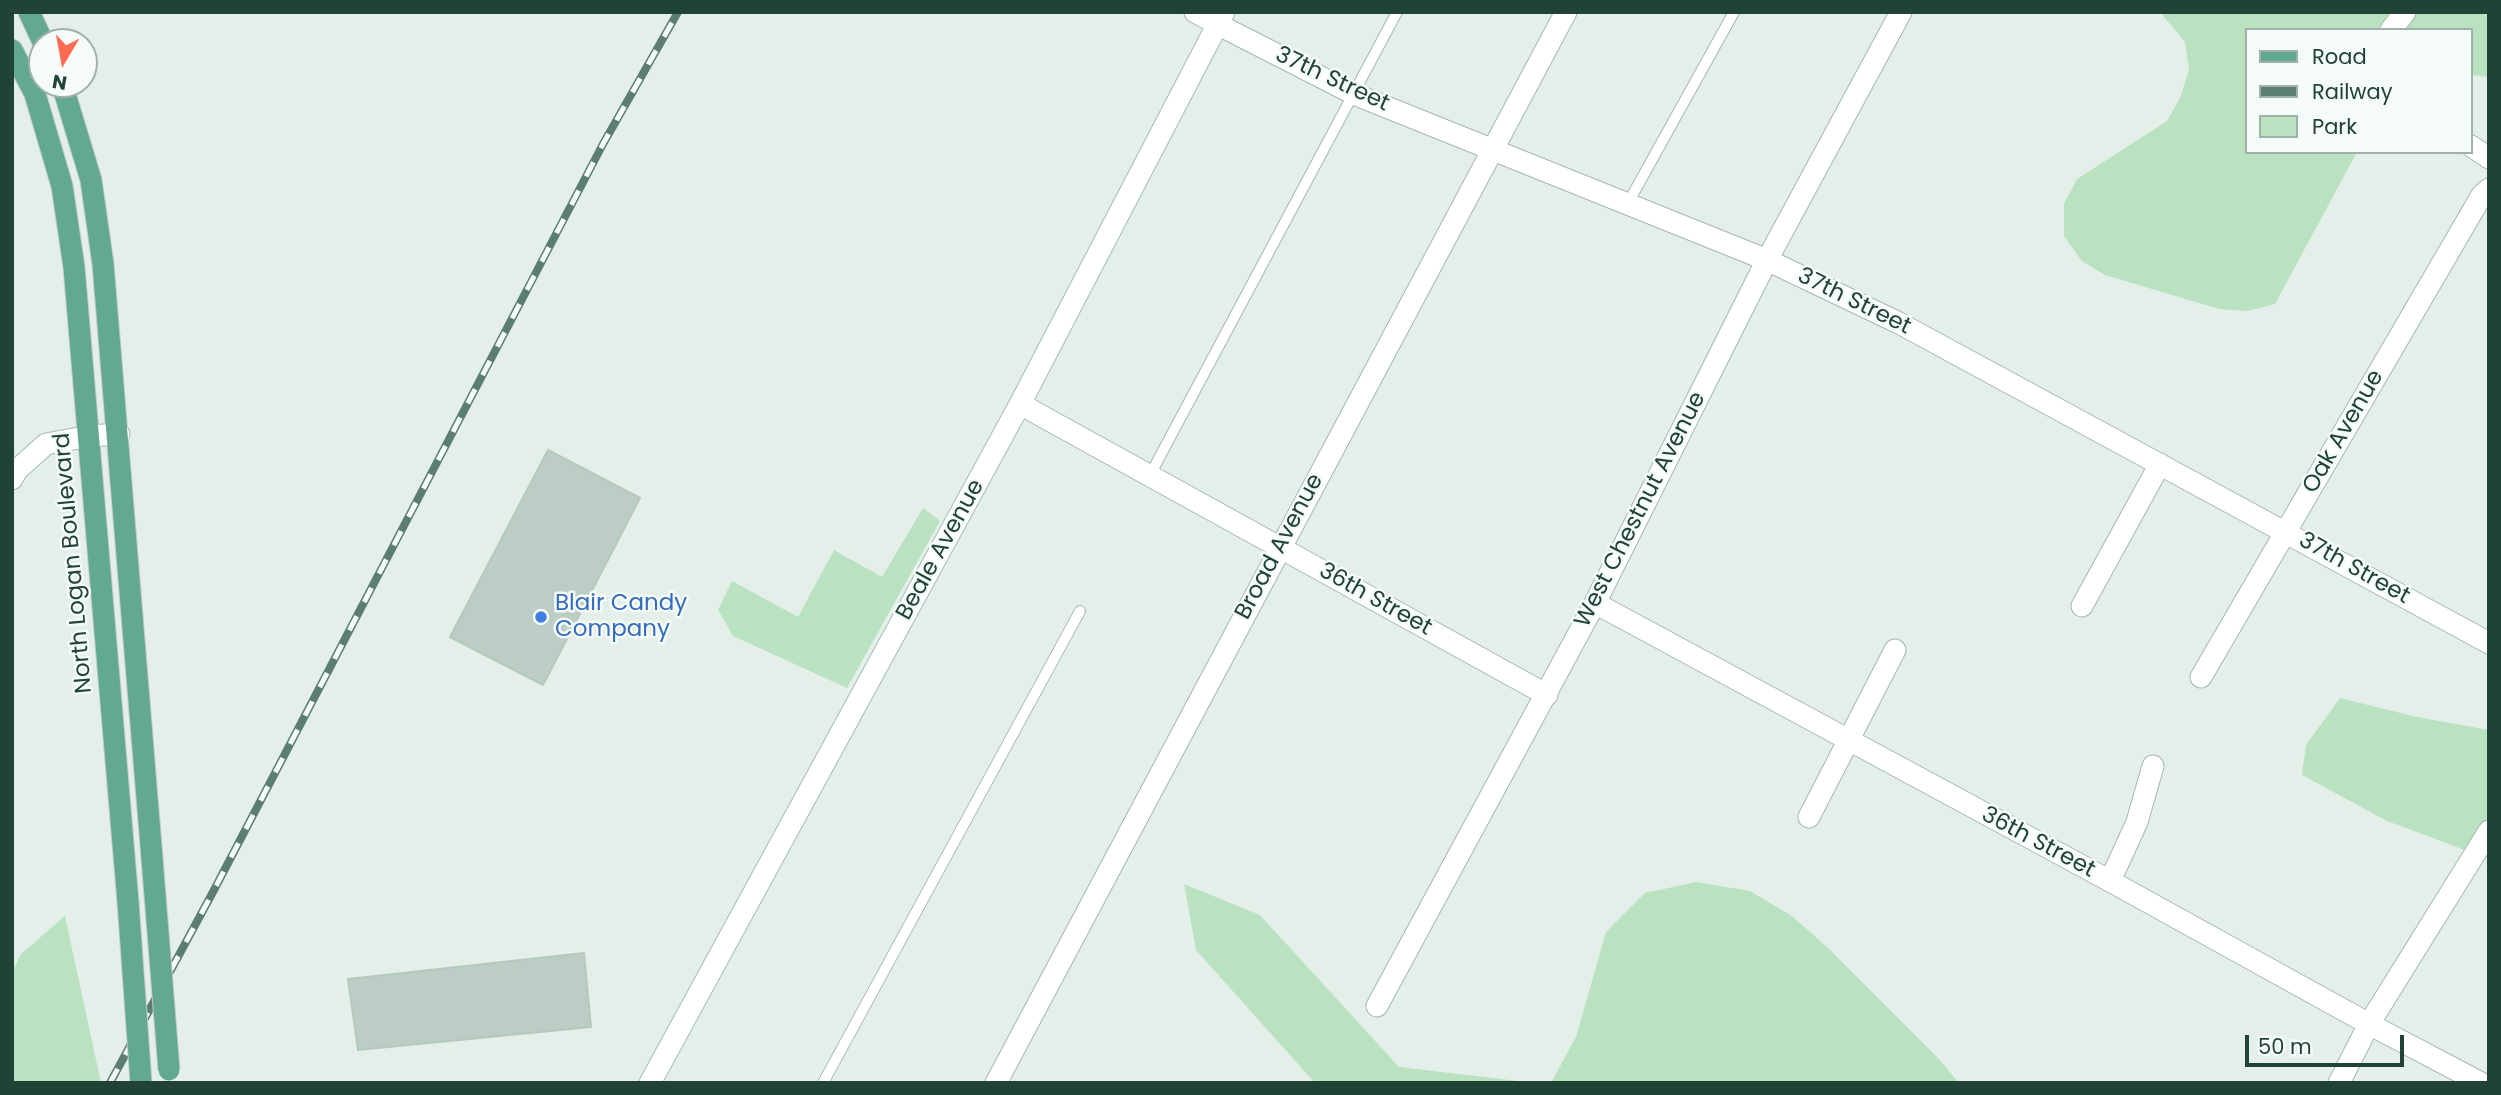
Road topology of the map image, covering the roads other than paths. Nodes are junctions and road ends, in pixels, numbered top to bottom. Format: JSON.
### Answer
{"nodes":[{"id":1,"x":29,"y":12,"type":"edge"},
{"id":2,"x":1195,"y":12,"type":"edge"},
{"id":3,"x":1397,"y":12,"type":"edge"},
{"id":4,"x":1566,"y":12,"type":"edge"},
{"id":5,"x":1734,"y":12,"type":"edge"},
{"id":6,"x":1901,"y":12,"type":"edge"},
{"id":7,"x":2405,"y":12,"type":"edge"},
{"id":8,"x":1220,"y":18,"type":"edge"},
{"id":9,"x":36,"y":28,"type":"edge"},
{"id":10,"x":2393,"y":28,"type":"edge"},
{"id":11,"x":12,"y":50,"type":"edge"},
{"id":12,"x":1354,"y":94,"type":"junction"},
{"id":13,"x":66,"y":98,"type":"edge"},
{"id":14,"x":2473,"y":147,"type":"edge"},
{"id":15,"x":1493,"y":149,"type":"junction"},
{"id":16,"x":2489,"y":158,"type":"edge"},
{"id":17,"x":2489,"y":189,"type":"edge"},
{"id":18,"x":1628,"y":203,"type":"junction"},
{"id":19,"x":1767,"y":260,"type":"junction"},
{"id":20,"x":1020,"y":404,"type":"junction"},
{"id":21,"x":119,"y":434,"type":"junction"},
{"id":22,"x":90,"y":436,"type":"junction"},
{"id":23,"x":2160,"y":464,"type":"junction"},
{"id":24,"x":1150,"y":475,"type":"junction"},
{"id":25,"x":12,"y":479,"type":"edge"},
{"id":26,"x":2286,"y":532,"type":"junction"},
{"id":27,"x":1280,"y":547,"type":"junction"},
{"id":28,"x":1595,"y":604,"type":"junction"},
{"id":29,"x":2082,"y":606,"type":"dead end"},
{"id":30,"x":1080,"y":611,"type":"dead end"},
{"id":31,"x":2489,"y":643,"type":"edge"},
{"id":32,"x":1895,"y":650,"type":"dead end"},
{"id":33,"x":2201,"y":677,"type":"dead end"},
{"id":34,"x":1547,"y":695,"type":"junction"},
{"id":35,"x":1848,"y":741,"type":"junction"},
{"id":36,"x":2152,"y":766,"type":"dead end"},
{"id":37,"x":1809,"y":817,"type":"dead end"},
{"id":38,"x":2489,"y":831,"type":"edge"},
{"id":39,"x":2110,"y":881,"type":"junction"},
{"id":40,"x":1377,"y":1006,"type":"dead end"},
{"id":41,"x":2369,"y":1024,"type":"junction"},
{"id":42,"x":170,"y":1077,"type":"edge"},
{"id":43,"x":141,"y":1083,"type":"edge"},
{"id":44,"x":650,"y":1083,"type":"edge"},
{"id":45,"x":823,"y":1083,"type":"edge"},
{"id":46,"x":996,"y":1083,"type":"edge"},
{"id":47,"x":2339,"y":1083,"type":"edge"},
{"id":48,"x":2481,"y":1083,"type":"edge"}],
"edges":[{"from":1,"to":9,"type":"main road"},
{"from":2,"to":8,"type":"street","name":"37th Street"},
{"from":3,"to":12,"type":"lane"},
{"from":4,"to":15,"type":"street","name":"Broad Avenue"},
{"from":5,"to":18,"type":"lane"},
{"from":6,"to":19,"type":"street","name":"West Chestnut Avenue"},
{"from":7,"to":10,"type":"street"},
{"from":8,"to":12,"type":"street","name":"37th Street"},
{"from":8,"to":20,"type":"street","name":"Beale Avenue"},
{"from":11,"to":22,"type":"main road","name":"North Logan Boulevard"},
{"from":12,"to":15,"type":"street","name":"37th Street"},
{"from":12,"to":24,"type":"lane"},
{"from":13,"to":21,"type":"main road"},
{"from":14,"to":16,"type":"street"},
{"from":15,"to":18,"type":"street","name":"37th Street"},
{"from":15,"to":27,"type":"street","name":"Broad Avenue"},
{"from":17,"to":26,"type":"street","name":"Oak Avenue"},
{"from":18,"to":19,"type":"street","name":"37th Street"},
{"from":19,"to":23,"type":"street","name":"37th Street"},
{"from":19,"to":28,"type":"street","name":"West Chestnut Avenue"},
{"from":20,"to":24,"type":"street","name":"36th Street"},
{"from":20,"to":44,"type":"street","name":"Beale Avenue"},
{"from":21,"to":22,"type":"street"},
{"from":21,"to":42,"type":"main road","bridge":true},
{"from":22,"to":25,"type":"street"},
{"from":22,"to":43,"type":"main road","name":"North Logan Boulevard","bridge":true},
{"from":23,"to":26,"type":"street","name":"37th Street"},
{"from":23,"to":29,"type":"street"},
{"from":24,"to":27,"type":"street","name":"36th Street"},
{"from":26,"to":31,"type":"street","name":"37th Street"},
{"from":26,"to":33,"type":"street","name":"Oak Avenue"},
{"from":27,"to":34,"type":"street","name":"36th Street"},
{"from":27,"to":46,"type":"street","name":"Broad Avenue"},
{"from":28,"to":34,"type":"street","name":"West Chestnut Avenue"},
{"from":28,"to":35,"type":"street","name":"36th Street"},
{"from":30,"to":45,"type":"lane"},
{"from":32,"to":35,"type":"street"},
{"from":34,"to":40,"type":"street","name":"West Chestnut Avenue"},
{"from":35,"to":37,"type":"street"},
{"from":35,"to":39,"type":"street","name":"36th Street"},
{"from":36,"to":39,"type":"street"},
{"from":38,"to":41,"type":"street"},
{"from":39,"to":41,"type":"street","name":"36th Street"},
{"from":41,"to":47,"type":"street"},
{"from":41,"to":48,"type":"street","name":"36th Street"}]}
